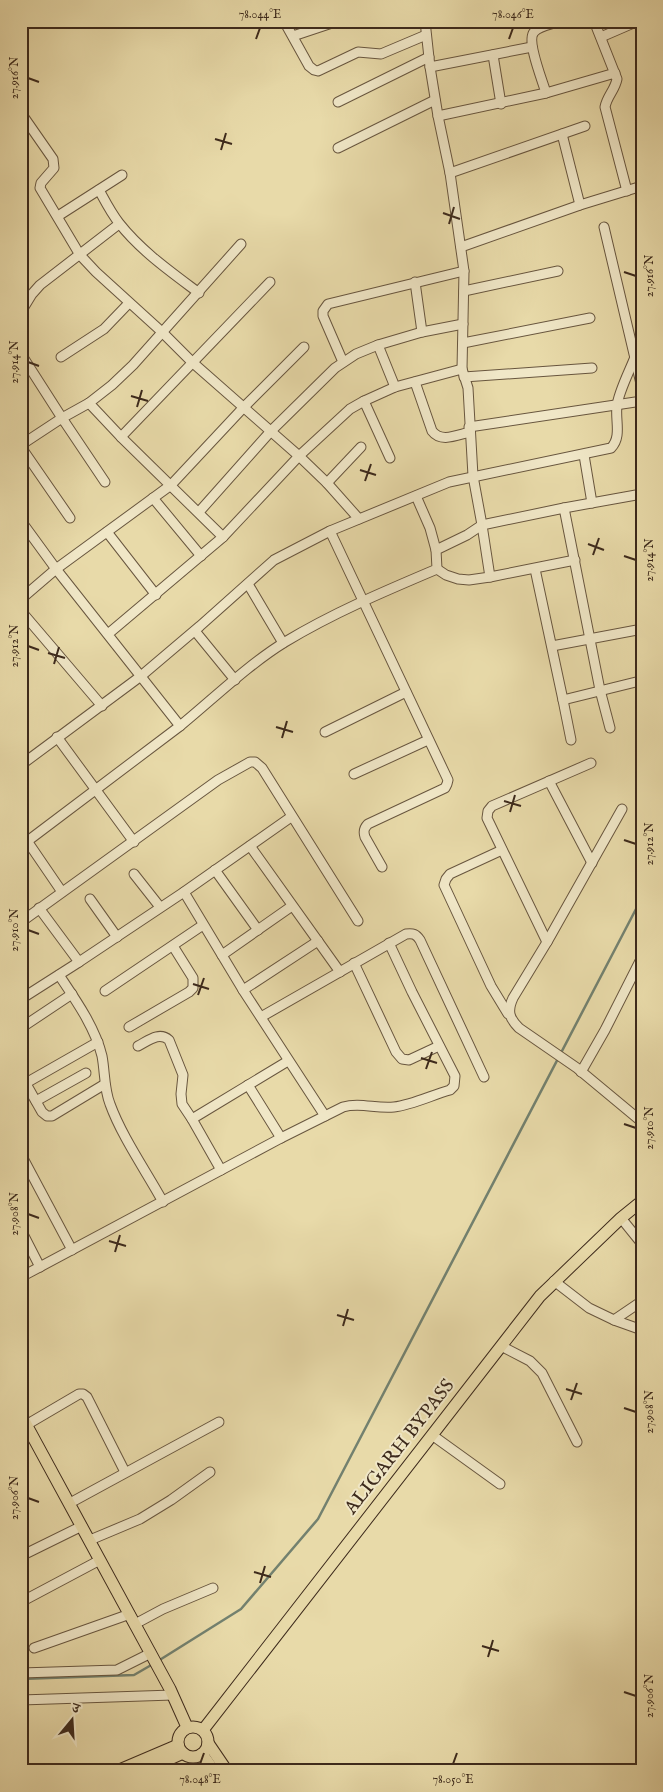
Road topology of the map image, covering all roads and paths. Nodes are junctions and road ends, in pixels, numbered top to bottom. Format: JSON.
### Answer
{"nodes":[{"id":1,"x":284,"y":21,"type":"edge"},
{"id":2,"x":338,"y":21,"type":"edge"},
{"id":3,"x":425,"y":21,"type":"edge"},
{"id":4,"x":560,"y":21,"type":"edge"},
{"id":5,"x":594,"y":21,"type":"edge"},
{"id":6,"x":638,"y":21,"type":"edge"},
{"id":7,"x":426,"y":35,"type":"junction"},
{"id":8,"x":293,"y":36,"type":"junction"},
{"id":9,"x":600,"y":37,"type":"junction"},
{"id":10,"x":532,"y":47,"type":"junction"},
{"id":11,"x":493,"y":55,"type":"junction"},
{"id":12,"x":429,"y":62,"type":"junction"},
{"id":13,"x":615,"y":73,"type":"junction"},
{"id":14,"x":546,"y":93,"type":"junction"},
{"id":15,"x":435,"y":100,"type":"junction"},
{"id":16,"x":338,"y":102,"type":"dead end"},
{"id":17,"x":501,"y":104,"type":"junction"},
{"id":18,"x":21,"y":113,"type":"edge"},
{"id":19,"x":438,"y":116,"type":"junction"},
{"id":20,"x":585,"y":126,"type":"dead end"},
{"id":21,"x":562,"y":134,"type":"junction"},
{"id":22,"x":338,"y":148,"type":"dead end"},
{"id":23,"x":450,"y":173,"type":"junction"},
{"id":24,"x":122,"y":175,"type":"dead end"},
{"id":25,"x":642,"y":186,"type":"edge"},
{"id":26,"x":99,"y":190,"type":"junction"},
{"id":27,"x":627,"y":191,"type":"junction"},
{"id":28,"x":580,"y":205,"type":"junction"},
{"id":29,"x":58,"y":216,"type":"junction"},
{"id":30,"x":119,"y":224,"type":"junction"},
{"id":31,"x":604,"y":227,"type":"dead end"},
{"id":32,"x":241,"y":244,"type":"dead end"},
{"id":33,"x":461,"y":247,"type":"junction"},
{"id":34,"x":80,"y":255,"type":"junction"},
{"id":35,"x":464,"y":271,"type":"junction"},
{"id":36,"x":558,"y":271,"type":"dead end"},
{"id":37,"x":270,"y":282,"type":"dead end"},
{"id":38,"x":415,"y":282,"type":"junction"},
{"id":39,"x":464,"y":291,"type":"junction"},
{"id":40,"x":199,"y":293,"type":"junction"},
{"id":41,"x":129,"y":303,"type":"junction"},
{"id":42,"x":21,"y":312,"type":"edge"},
{"id":43,"x":590,"y":318,"type":"dead end"},
{"id":44,"x":463,"y":324,"type":"junction"},
{"id":45,"x":162,"y":332,"type":"junction"},
{"id":46,"x":422,"y":332,"type":"junction"},
{"id":47,"x":462,"y":343,"type":"junction"},
{"id":48,"x":378,"y":345,"type":"junction"},
{"id":49,"x":304,"y":347,"type":"dead end"},
{"id":50,"x":21,"y":354,"type":"edge"},
{"id":51,"x":61,"y":357,"type":"dead end"},
{"id":52,"x":635,"y":357,"type":"junction"},
{"id":53,"x":192,"y":362,"type":"junction"},
{"id":54,"x":343,"y":362,"type":"junction"},
{"id":55,"x":592,"y":368,"type":"dead end"},
{"id":56,"x":463,"y":373,"type":"junction"},
{"id":57,"x":415,"y":382,"type":"junction"},
{"id":58,"x":395,"y":387,"type":"junction"},
{"id":59,"x":642,"y":388,"type":"edge"},
{"id":60,"x":364,"y":401,"type":"junction"},
{"id":61,"x":642,"y":401,"type":"edge"},
{"id":62,"x":88,"y":403,"type":"junction"},
{"id":63,"x":617,"y":404,"type":"junction"},
{"id":64,"x":244,"y":408,"type":"junction"},
{"id":65,"x":62,"y":418,"type":"junction"},
{"id":66,"x":470,"y":430,"type":"junction"},
{"id":67,"x":271,"y":431,"type":"junction"},
{"id":68,"x":121,"y":437,"type":"junction"},
{"id":69,"x":21,"y":446,"type":"edge"},
{"id":70,"x":361,"y":447,"type":"dead end"},
{"id":71,"x":584,"y":454,"type":"junction"},
{"id":72,"x":299,"y":456,"type":"junction"},
{"id":73,"x":390,"y":458,"type":"dead end"},
{"id":74,"x":473,"y":476,"type":"junction"},
{"id":75,"x":105,"y":482,"type":"dead end"},
{"id":76,"x":327,"y":483,"type":"junction"},
{"id":77,"x":171,"y":485,"type":"junction"},
{"id":78,"x":636,"y":494,"type":"dead end"},
{"id":79,"x":416,"y":496,"type":"junction"},
{"id":80,"x":153,"y":498,"type":"junction"},
{"id":81,"x":592,"y":502,"type":"junction"},
{"id":82,"x":564,"y":508,"type":"junction"},
{"id":83,"x":199,"y":512,"type":"junction"},
{"id":84,"x":70,"y":518,"type":"dead end"},
{"id":85,"x":359,"y":519,"type":"junction"},
{"id":86,"x":22,"y":525,"type":"edge"},
{"id":87,"x":482,"y":525,"type":"junction"},
{"id":88,"x":330,"y":531,"type":"junction"},
{"id":89,"x":108,"y":532,"type":"junction"},
{"id":90,"x":223,"y":537,"type":"junction"},
{"id":91,"x":436,"y":550,"type":"junction"},
{"id":92,"x":201,"y":556,"type":"junction"},
{"id":93,"x":575,"y":560,"type":"junction"},
{"id":94,"x":56,"y":569,"type":"junction"},
{"id":95,"x":437,"y":569,"type":"junction"},
{"id":96,"x":535,"y":569,"type":"junction"},
{"id":97,"x":490,"y":577,"type":"junction"},
{"id":98,"x":248,"y":584,"type":"junction"},
{"id":99,"x":156,"y":595,"type":"junction"},
{"id":100,"x":21,"y":599,"type":"edge"},
{"id":101,"x":362,"y":601,"type":"junction"},
{"id":102,"x":21,"y":611,"type":"edge"},
{"id":103,"x":637,"y":630,"type":"dead end"},
{"id":104,"x":195,"y":631,"type":"junction"},
{"id":105,"x":108,"y":634,"type":"junction"},
{"id":106,"x":589,"y":639,"type":"junction"},
{"id":107,"x":283,"y":643,"type":"junction"},
{"id":108,"x":552,"y":646,"type":"junction"},
{"id":109,"x":141,"y":676,"type":"junction"},
{"id":110,"x":235,"y":680,"type":"junction"},
{"id":111,"x":640,"y":681,"type":"dead end"},
{"id":112,"x":600,"y":690,"type":"junction"},
{"id":113,"x":406,"y":692,"type":"junction"},
{"id":114,"x":563,"y":700,"type":"junction"},
{"id":115,"x":102,"y":706,"type":"junction"},
{"id":116,"x":180,"y":726,"type":"junction"},
{"id":117,"x":610,"y":728,"type":"dead end"},
{"id":118,"x":325,"y":732,"type":"dead end"},
{"id":119,"x":57,"y":737,"type":"junction"},
{"id":120,"x":428,"y":740,"type":"junction"},
{"id":121,"x":572,"y":740,"type":"dead end"},
{"id":122,"x":591,"y":763,"type":"dead end"},
{"id":123,"x":21,"y":765,"type":"edge"},
{"id":124,"x":354,"y":774,"type":"dead end"},
{"id":125,"x":549,"y":781,"type":"junction"},
{"id":126,"x":97,"y":790,"type":"junction"},
{"id":127,"x":622,"y":809,"type":"dead end"},
{"id":128,"x":292,"y":817,"type":"junction"},
{"id":129,"x":21,"y":832,"type":"edge"},
{"id":130,"x":134,"y":842,"type":"junction"},
{"id":131,"x":24,"y":844,"type":"edge"},
{"id":132,"x":250,"y":846,"type":"junction"},
{"id":133,"x":502,"y":850,"type":"junction"},
{"id":134,"x":592,"y":863,"type":"junction"},
{"id":135,"x":382,"y":867,"type":"dead end"},
{"id":136,"x":216,"y":870,"type":"junction"},
{"id":137,"x":134,"y":874,"type":"dead end"},
{"id":138,"x":62,"y":892,"type":"junction"},
{"id":139,"x":184,"y":892,"type":"junction"},
{"id":140,"x":90,"y":899,"type":"dead end"},
{"id":141,"x":292,"y":906,"type":"junction"},
{"id":142,"x":160,"y":907,"type":"junction"},
{"id":143,"x":39,"y":908,"type":"junction"},
{"id":144,"x":358,"y":921,"type":"dead end"},
{"id":145,"x":21,"y":922,"type":"edge"},
{"id":146,"x":203,"y":925,"type":"junction"},
{"id":147,"x":258,"y":930,"type":"junction"},
{"id":148,"x":117,"y":937,"type":"junction"},
{"id":149,"x":318,"y":941,"type":"junction"},
{"id":150,"x":547,"y":942,"type":"junction"},
{"id":151,"x":389,"y":943,"type":"junction"},
{"id":152,"x":173,"y":946,"type":"junction"},
{"id":153,"x":222,"y":956,"type":"junction"},
{"id":154,"x":642,"y":957,"type":"edge"},
{"id":155,"x":80,"y":962,"type":"junction"},
{"id":156,"x":354,"y":963,"type":"junction"},
{"id":157,"x":340,"y":972,"type":"junction"},
{"id":158,"x":59,"y":975,"type":"junction"},
{"id":159,"x":243,"y":990,"type":"junction"},
{"id":160,"x":105,"y":991,"type":"dead end"},
{"id":161,"x":72,"y":994,"type":"junction"},
{"id":162,"x":21,"y":999,"type":"edge"},
{"id":163,"x":508,"y":1014,"type":"junction"},
{"id":164,"x":261,"y":1017,"type":"junction"},
{"id":165,"x":129,"y":1027,"type":"dead end"},
{"id":166,"x":21,"y":1028,"type":"edge"},
{"id":167,"x":98,"y":1042,"type":"junction"},
{"id":168,"x":138,"y":1046,"type":"dead end"},
{"id":169,"x":439,"y":1046,"type":"junction"},
{"id":170,"x":288,"y":1060,"type":"junction"},
{"id":171,"x":579,"y":1070,"type":"junction"},
{"id":172,"x":86,"y":1073,"type":"dead end"},
{"id":173,"x":484,"y":1077,"type":"dead end"},
{"id":174,"x":23,"y":1079,"type":"edge"},
{"id":175,"x":105,"y":1084,"type":"junction"},
{"id":176,"x":248,"y":1085,"type":"junction"},
{"id":177,"x":36,"y":1101,"type":"junction"},
{"id":178,"x":325,"y":1116,"type":"junction"},
{"id":179,"x":192,"y":1119,"type":"junction"},
{"id":180,"x":642,"y":1122,"type":"edge"},
{"id":181,"x":280,"y":1138,"type":"junction"},
{"id":182,"x":24,"y":1160,"type":"dead end"},
{"id":183,"x":221,"y":1170,"type":"junction"},
{"id":184,"x":642,"y":1201,"type":"edge"},
{"id":185,"x":163,"y":1202,"type":"junction"},
{"id":186,"x":621,"y":1218,"type":"junction"},
{"id":187,"x":21,"y":1230,"type":"edge"},
{"id":188,"x":642,"y":1244,"type":"edge"},
{"id":189,"x":72,"y":1250,"type":"junction"},
{"id":190,"x":40,"y":1267,"type":"junction"},
{"id":191,"x":21,"y":1277,"type":"edge"},
{"id":192,"x":554,"y":1281,"type":"junction"},
{"id":193,"x":642,"y":1301,"type":"edge"},
{"id":194,"x":614,"y":1320,"type":"junction"},
{"id":195,"x":642,"y":1330,"type":"edge"},
{"id":196,"x":501,"y":1346,"type":"junction"},
{"id":197,"x":219,"y":1422,"type":"dead end"},
{"id":198,"x":23,"y":1423,"type":"edge"},
{"id":199,"x":432,"y":1435,"type":"junction"},
{"id":200,"x":577,"y":1442,"type":"dead end"},
{"id":201,"x":125,"y":1472,"type":"junction"},
{"id":202,"x":210,"y":1472,"type":"dead end"},
{"id":203,"x":500,"y":1484,"type":"dead end"},
{"id":204,"x":70,"y":1503,"type":"junction"},
{"id":205,"x":82,"y":1526,"type":"junction"},
{"id":206,"x":90,"y":1540,"type":"junction"},
{"id":207,"x":21,"y":1556,"type":"edge"},
{"id":208,"x":100,"y":1560,"type":"junction"},
{"id":209,"x":213,"y":1588,"type":"dead end"},
{"id":210,"x":21,"y":1602,"type":"edge"},
{"id":211,"x":132,"y":1619,"type":"junction"},
{"id":212,"x":34,"y":1648,"type":"dead end"},
{"id":213,"x":153,"y":1656,"type":"junction"},
{"id":214,"x":21,"y":1673,"type":"edge"},
{"id":215,"x":171,"y":1692,"type":"junction"},
{"id":216,"x":21,"y":1700,"type":"edge"},
{"id":217,"x":187,"y":1727,"type":"junction"},
{"id":218,"x":203,"y":1730,"type":"junction"},
{"id":219,"x":208,"y":1743,"type":"junction"},
{"id":220,"x":180,"y":1749,"type":"junction"},
{"id":221,"x":202,"y":1754,"type":"junction"},
{"id":222,"x":117,"y":1771,"type":"edge"},
{"id":223,"x":143,"y":1771,"type":"edge"},
{"id":224,"x":214,"y":1771,"type":"edge"},
{"id":225,"x":226,"y":1771,"type":"edge"}],
"edges":[{"from":1,"to":8,"type":"street"},
{"from":2,"to":8,"type":"street"},
{"from":3,"to":7,"type":"street"},
{"from":4,"to":10,"type":"street"},
{"from":5,"to":9,"type":"street"},
{"from":6,"to":9,"type":"street"},
{"from":7,"to":8,"type":"street"},
{"from":7,"to":12,"type":"street"},
{"from":9,"to":13,"type":"street"},
{"from":10,"to":11,"type":"street"},
{"from":10,"to":14,"type":"street"},
{"from":11,"to":12,"type":"street"},
{"from":11,"to":17,"type":"street"},
{"from":12,"to":15,"type":"street"},
{"from":12,"to":16,"type":"street"},
{"from":13,"to":14,"type":"street"},
{"from":13,"to":27,"type":"street"},
{"from":14,"to":17,"type":"street"},
{"from":15,"to":19,"type":"street"},
{"from":15,"to":22,"type":"street"},
{"from":17,"to":19,"type":"street"},
{"from":18,"to":29,"type":"street"},
{"from":19,"to":23,"type":"street"},
{"from":20,"to":21,"type":"street"},
{"from":21,"to":23,"type":"street"},
{"from":21,"to":28,"type":"street"},
{"from":23,"to":33,"type":"street"},
{"from":24,"to":26,"type":"street"},
{"from":25,"to":27,"type":"street"},
{"from":26,"to":29,"type":"street"},
{"from":26,"to":30,"type":"street"},
{"from":27,"to":28,"type":"street"},
{"from":28,"to":33,"type":"street"},
{"from":29,"to":34,"type":"street"},
{"from":30,"to":34,"type":"street"},
{"from":30,"to":40,"type":"street"},
{"from":31,"to":52,"type":"street"},
{"from":32,"to":40,"type":"street"},
{"from":33,"to":35,"type":"street"},
{"from":34,"to":41,"type":"street"},
{"from":34,"to":42,"type":"street"},
{"from":35,"to":38,"type":"street"},
{"from":35,"to":39,"type":"street"},
{"from":36,"to":39,"type":"street"},
{"from":37,"to":53,"type":"street"},
{"from":38,"to":46,"type":"street"},
{"from":38,"to":54,"type":"street"},
{"from":39,"to":44,"type":"street"},
{"from":40,"to":45,"type":"street"},
{"from":41,"to":45,"type":"street"},
{"from":41,"to":51,"type":"street"},
{"from":43,"to":47,"type":"street"},
{"from":44,"to":46,"type":"street"},
{"from":44,"to":47,"type":"street"},
{"from":45,"to":53,"type":"street"},
{"from":45,"to":62,"type":"street"},
{"from":46,"to":48,"type":"street"},
{"from":47,"to":56,"type":"street"},
{"from":48,"to":54,"type":"street"},
{"from":48,"to":58,"type":"street"},
{"from":49,"to":64,"type":"street"},
{"from":50,"to":65,"type":"street"},
{"from":52,"to":59,"type":"street"},
{"from":52,"to":63,"type":"street"},
{"from":53,"to":64,"type":"street"},
{"from":53,"to":68,"type":"street"},
{"from":54,"to":67,"type":"street"},
{"from":55,"to":56,"type":"street"},
{"from":56,"to":57,"type":"street"},
{"from":56,"to":66,"type":"street"},
{"from":57,"to":58,"type":"street"},
{"from":57,"to":66,"type":"street"},
{"from":58,"to":60,"type":"street"},
{"from":60,"to":72,"type":"street"},
{"from":60,"to":73,"type":"street"},
{"from":61,"to":63,"type":"street"},
{"from":62,"to":65,"type":"street"},
{"from":62,"to":68,"type":"street"},
{"from":63,"to":66,"type":"street"},
{"from":63,"to":71,"type":"street"},
{"from":64,"to":67,"type":"street"},
{"from":64,"to":77,"type":"street"},
{"from":65,"to":69,"type":"street"},
{"from":65,"to":75,"type":"street"},
{"from":66,"to":74,"type":"street"},
{"from":67,"to":72,"type":"street"},
{"from":67,"to":83,"type":"street"},
{"from":68,"to":77,"type":"street"},
{"from":69,"to":84,"type":"street"},
{"from":70,"to":76,"type":"street"},
{"from":71,"to":74,"type":"street"},
{"from":71,"to":81,"type":"street"},
{"from":72,"to":76,"type":"street"},
{"from":72,"to":90,"type":"street"},
{"from":74,"to":79,"type":"street"},
{"from":74,"to":87,"type":"street"},
{"from":76,"to":85,"type":"street"},
{"from":77,"to":80,"type":"street"},
{"from":77,"to":83,"type":"street"},
{"from":78,"to":81,"type":"street"},
{"from":79,"to":85,"type":"street"},
{"from":79,"to":91,"type":"street"},
{"from":80,"to":89,"type":"street"},
{"from":80,"to":92,"type":"street"},
{"from":81,"to":82,"type":"street"},
{"from":82,"to":87,"type":"street"},
{"from":82,"to":93,"type":"street"},
{"from":83,"to":90,"type":"street"},
{"from":85,"to":88,"type":"street"},
{"from":86,"to":94,"type":"street"},
{"from":87,"to":91,"type":"street"},
{"from":87,"to":97,"type":"street"},
{"from":88,"to":98,"type":"street"},
{"from":88,"to":101,"type":"street"},
{"from":89,"to":94,"type":"street"},
{"from":89,"to":99,"type":"street"},
{"from":90,"to":92,"type":"street"},
{"from":91,"to":95,"type":"street"},
{"from":92,"to":99,"type":"street"},
{"from":93,"to":96,"type":"street"},
{"from":93,"to":106,"type":"street"},
{"from":94,"to":100,"type":"street"},
{"from":94,"to":105,"type":"street"},
{"from":95,"to":97,"type":"street"},
{"from":95,"to":101,"type":"street"},
{"from":96,"to":97,"type":"street"},
{"from":96,"to":108,"type":"street"},
{"from":98,"to":104,"type":"street"},
{"from":98,"to":107,"type":"street"},
{"from":99,"to":105,"type":"street"},
{"from":101,"to":107,"type":"street"},
{"from":101,"to":113,"type":"street"},
{"from":102,"to":115,"type":"street"},
{"from":103,"to":106,"type":"street"},
{"from":104,"to":109,"type":"street"},
{"from":104,"to":110,"type":"street"},
{"from":105,"to":109,"type":"street"},
{"from":106,"to":108,"type":"street"},
{"from":106,"to":112,"type":"street"},
{"from":107,"to":110,"type":"street"},
{"from":108,"to":114,"type":"street"},
{"from":109,"to":115,"type":"street"},
{"from":109,"to":116,"type":"street"},
{"from":110,"to":116,"type":"street"},
{"from":111,"to":112,"type":"street"},
{"from":112,"to":114,"type":"street"},
{"from":112,"to":117,"type":"street"},
{"from":113,"to":118,"type":"street"},
{"from":113,"to":120,"type":"street"},
{"from":114,"to":121,"type":"street"},
{"from":115,"to":119,"type":"street"},
{"from":116,"to":126,"type":"street"},
{"from":119,"to":123,"type":"street"},
{"from":119,"to":126,"type":"street"},
{"from":120,"to":124,"type":"street"},
{"from":120,"to":135,"type":"street"},
{"from":122,"to":125,"type":"street"},
{"from":125,"to":133,"type":"street"},
{"from":125,"to":134,"type":"street"},
{"from":126,"to":130,"type":"street"},
{"from":126,"to":131,"type":"street"},
{"from":127,"to":134,"type":"street"},
{"from":128,"to":130,"type":"street"},
{"from":128,"to":132,"type":"street"},
{"from":128,"to":144,"type":"street"},
{"from":129,"to":131,"type":"street"},
{"from":130,"to":138,"type":"street"},
{"from":131,"to":138,"type":"street"},
{"from":132,"to":136,"type":"street"},
{"from":132,"to":141,"type":"street"},
{"from":133,"to":150,"type":"street"},
{"from":133,"to":163,"type":"street"},
{"from":134,"to":150,"type":"street"},
{"from":136,"to":139,"type":"street"},
{"from":136,"to":147,"type":"street"},
{"from":137,"to":142,"type":"street"},
{"from":138,"to":143,"type":"street"},
{"from":139,"to":142,"type":"street"},
{"from":139,"to":146,"type":"street"},
{"from":140,"to":148,"type":"street"},
{"from":141,"to":147,"type":"street"},
{"from":141,"to":149,"type":"street"},
{"from":142,"to":148,"type":"street"},
{"from":143,"to":145,"type":"street"},
{"from":143,"to":155,"type":"street"},
{"from":146,"to":152,"type":"street"},
{"from":146,"to":153,"type":"street"},
{"from":147,"to":153,"type":"street"},
{"from":148,"to":155,"type":"street"},
{"from":149,"to":157,"type":"street"},
{"from":149,"to":159,"type":"street"},
{"from":150,"to":163,"type":"street"},
{"from":151,"to":156,"type":"street"},
{"from":151,"to":169,"type":"street"},
{"from":151,"to":173,"type":"street"},
{"from":152,"to":160,"type":"street"},
{"from":152,"to":165,"type":"street"},
{"from":153,"to":159,"type":"street"},
{"from":154,"to":171,"type":"street"},
{"from":155,"to":158,"type":"street"},
{"from":156,"to":157,"type":"street"},
{"from":156,"to":169,"type":"street"},
{"from":157,"to":164,"type":"street"},
{"from":158,"to":161,"type":"street"},
{"from":158,"to":162,"type":"street"},
{"from":159,"to":164,"type":"street"},
{"from":161,"to":166,"type":"street"},
{"from":161,"to":167,"type":"street"},
{"from":163,"to":171,"type":"street"},
{"from":164,"to":170,"type":"street"},
{"from":167,"to":174,"type":"street"},
{"from":167,"to":175,"type":"street"},
{"from":168,"to":179,"type":"street"},
{"from":169,"to":178,"type":"street"},
{"from":170,"to":176,"type":"street"},
{"from":170,"to":178,"type":"street"},
{"from":171,"to":180,"type":"street"},
{"from":172,"to":177,"type":"street"},
{"from":174,"to":177,"type":"street"},
{"from":175,"to":177,"type":"street"},
{"from":175,"to":185,"type":"street"},
{"from":176,"to":179,"type":"street"},
{"from":176,"to":181,"type":"street"},
{"from":178,"to":181,"type":"street"},
{"from":179,"to":183,"type":"street"},
{"from":181,"to":183,"type":"street"},
{"from":182,"to":189,"type":"street"},
{"from":183,"to":185,"type":"street"},
{"from":184,"to":186,"type":"main road","name":"ALIGARH BYPASS"},
{"from":185,"to":189,"type":"street"},
{"from":186,"to":188,"type":"street"},
{"from":186,"to":192,"type":"main road","name":"ALIGARH BYPASS"},
{"from":187,"to":190,"type":"street"},
{"from":189,"to":190,"type":"street"},
{"from":190,"to":191,"type":"street"},
{"from":192,"to":194,"type":"street"},
{"from":192,"to":196,"type":"main road","name":"ALIGARH BYPASS"},
{"from":193,"to":194,"type":"street"},
{"from":194,"to":195,"type":"street"},
{"from":196,"to":199,"type":"main road","name":"ALIGARH BYPASS"},
{"from":196,"to":200,"type":"street"},
{"from":197,"to":201,"type":"street"},
{"from":198,"to":201,"type":"street"},
{"from":198,"to":204,"type":"main road"},
{"from":199,"to":203,"type":"street"},
{"from":199,"to":218,"type":"main road","name":"ALIGARH BYPASS"},
{"from":201,"to":204,"type":"street"},
{"from":202,"to":206,"type":"street"},
{"from":204,"to":205,"type":"main road"},
{"from":205,"to":206,"type":"main road"},
{"from":205,"to":207,"type":"street"},
{"from":206,"to":208,"type":"main road"},
{"from":208,"to":210,"type":"street"},
{"from":208,"to":211,"type":"main road"},
{"from":209,"to":211,"type":"street"},
{"from":211,"to":212,"type":"street"},
{"from":211,"to":213,"type":"main road"},
{"from":213,"to":214,"type":"street"},
{"from":213,"to":215,"type":"main road"},
{"from":215,"to":216,"type":"street"},
{"from":215,"to":217,"type":"main road"},
{"from":217,"to":218,"type":"main road"},
{"from":217,"to":220,"type":"main road"},
{"from":218,"to":219,"type":"main road"},
{"from":219,"to":221,"type":"main road"},
{"from":219,"to":225,"type":"main road"},
{"from":220,"to":221,"type":"main road"},
{"from":220,"to":222,"type":"main road"},
{"from":220,"to":223,"type":"main road"},
{"from":221,"to":224,"type":"main road"}]}
